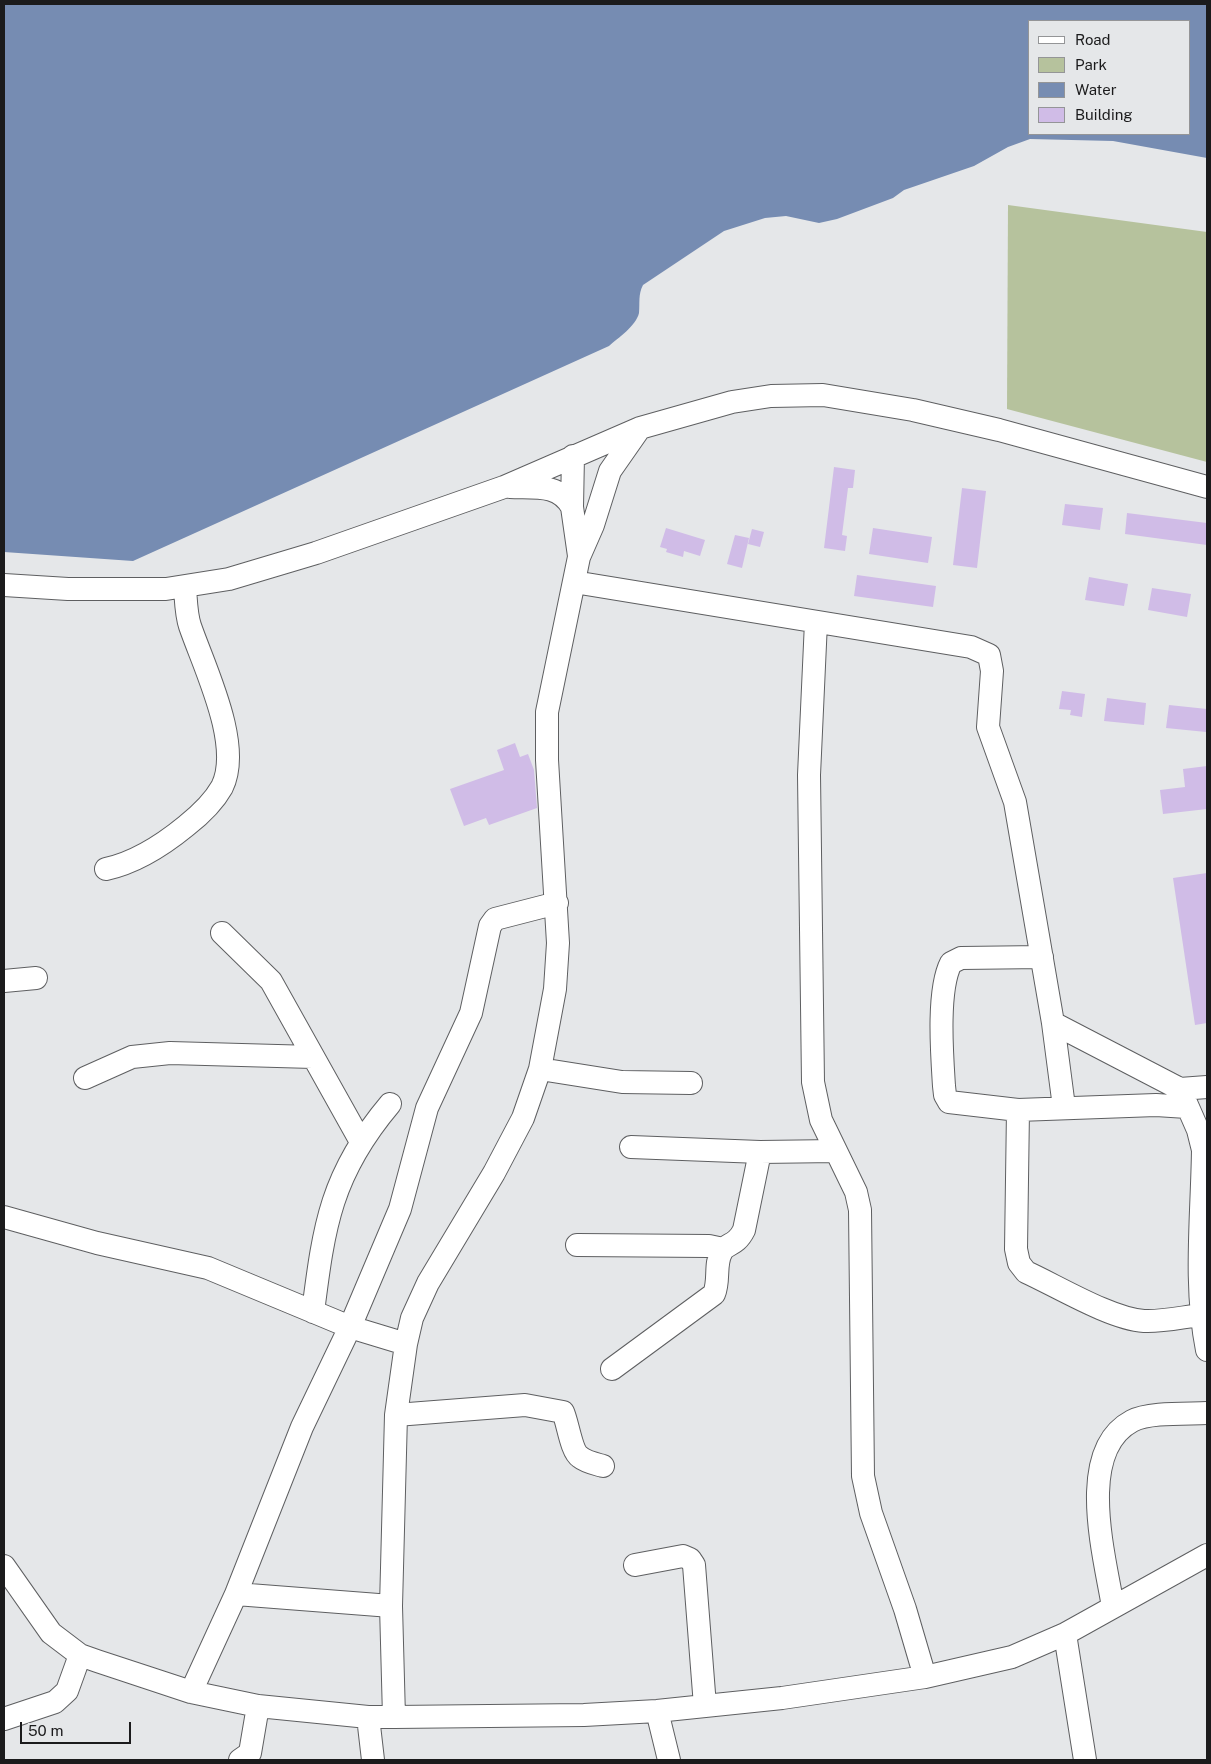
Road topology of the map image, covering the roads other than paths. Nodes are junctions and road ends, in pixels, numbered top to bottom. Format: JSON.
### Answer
{"nodes":[{"id":1,"x":640,"y":428,"type":"junction"},
{"id":2,"x":577,"y":454,"type":"junction"},
{"id":3,"x":504,"y":487,"type":"junction"},
{"id":4,"x":1207,"y":487,"type":"edge"},
{"id":5,"x":599,"y":502,"type":"junction"},
{"id":6,"x":572,"y":507,"type":"junction"},
{"id":7,"x":579,"y":557,"type":"junction"},
{"id":8,"x":574,"y":582,"type":"junction"},
{"id":9,"x":4,"y":585,"type":"edge"},
{"id":10,"x":185,"y":588,"type":"junction"},
{"id":11,"x":816,"y":622,"type":"junction"},
{"id":12,"x":106,"y":869,"type":"dead end"},
{"id":13,"x":557,"y":903,"type":"junction"},
{"id":14,"x":222,"y":933,"type":"dead end"},
{"id":15,"x":1042,"y":957,"type":"junction"},
{"id":16,"x":36,"y":978,"type":"dead end"},
{"id":17,"x":4,"y":981,"type":"edge"},
{"id":18,"x":1053,"y":1023,"type":"junction"},
{"id":19,"x":313,"y":1057,"type":"junction"},
{"id":20,"x":540,"y":1069,"type":"junction"},
{"id":21,"x":85,"y":1078,"type":"dead end"},
{"id":22,"x":691,"y":1083,"type":"dead end"},
{"id":23,"x":1207,"y":1087,"type":"edge"},
{"id":24,"x":1183,"y":1098,"type":"junction"},
{"id":25,"x":390,"y":1104,"type":"dead end"},
{"id":26,"x":1064,"y":1107,"type":"junction"},
{"id":27,"x":1018,"y":1110,"type":"junction"},
{"id":28,"x":361,"y":1142,"type":"junction"},
{"id":29,"x":632,"y":1147,"type":"dead end"},
{"id":30,"x":836,"y":1150,"type":"junction"},
{"id":31,"x":760,"y":1152,"type":"junction"},
{"id":32,"x":4,"y":1217,"type":"edge"},
{"id":33,"x":577,"y":1245,"type":"dead end"},
{"id":34,"x":723,"y":1249,"type":"junction"},
{"id":35,"x":312,"y":1312,"type":"junction"},
{"id":36,"x":1201,"y":1314,"type":"junction"},
{"id":37,"x":350,"y":1327,"type":"junction"},
{"id":38,"x":406,"y":1344,"type":"junction"},
{"id":39,"x":1207,"y":1350,"type":"edge"},
{"id":40,"x":612,"y":1368,"type":"dead end"},
{"id":41,"x":1207,"y":1413,"type":"edge"},
{"id":42,"x":396,"y":1415,"type":"junction"},
{"id":43,"x":603,"y":1466,"type":"dead end"},
{"id":44,"x":1207,"y":1555,"type":"edge"},
{"id":45,"x":635,"y":1565,"type":"dead end"},
{"id":46,"x":8,"y":1579,"type":"edge"},
{"id":47,"x":236,"y":1594,"type":"junction"},
{"id":48,"x":392,"y":1606,"type":"junction"},
{"id":49,"x":1113,"y":1607,"type":"junction"},
{"id":50,"x":1065,"y":1634,"type":"junction"},
{"id":51,"x":80,"y":1655,"type":"junction"},
{"id":52,"x":925,"y":1676,"type":"junction"},
{"id":53,"x":190,"y":1692,"type":"junction"},
{"id":54,"x":258,"y":1706,"type":"junction"},
{"id":55,"x":705,"y":1706,"type":"junction"},
{"id":56,"x":657,"y":1711,"type":"junction"},
{"id":57,"x":368,"y":1717,"type":"junction"},
{"id":58,"x":4,"y":1718,"type":"edge"},
{"id":59,"x":394,"y":1718,"type":"junction"},
{"id":60,"x":247,"y":1758,"type":"edge"},
{"id":61,"x":373,"y":1760,"type":"edge"},
{"id":62,"x":669,"y":1760,"type":"edge"},
{"id":63,"x":1085,"y":1760,"type":"edge"}],
"edges":[{"from":1,"to":2,"type":"street"},
{"from":1,"to":4,"type":"street"},
{"from":1,"to":5,"type":"street"},
{"from":2,"to":3,"type":"street"},
{"from":2,"to":5,"type":"street"},
{"from":2,"to":6,"type":"street"},
{"from":3,"to":6,"type":"street"},
{"from":3,"to":10,"type":"street"},
{"from":5,"to":7,"type":"street"},
{"from":6,"to":7,"type":"street"},
{"from":7,"to":8,"type":"street"},
{"from":8,"to":11,"type":"street"},
{"from":8,"to":13,"type":"street"},
{"from":9,"to":10,"type":"street"},
{"from":10,"to":12,"type":"street"},
{"from":11,"to":15,"type":"street"},
{"from":11,"to":30,"type":"street"},
{"from":13,"to":20,"type":"street"},
{"from":13,"to":37,"type":"street"},
{"from":14,"to":19,"type":"street"},
{"from":15,"to":18,"type":"street"},
{"from":15,"to":27,"type":"street"},
{"from":16,"to":17,"type":"street"},
{"from":18,"to":24,"type":"street"},
{"from":18,"to":26,"type":"street"},
{"from":19,"to":21,"type":"street"},
{"from":19,"to":28,"type":"street"},
{"from":20,"to":22,"type":"street"},
{"from":20,"to":38,"type":"street"},
{"from":23,"to":24,"type":"street"},
{"from":24,"to":26,"type":"street"},
{"from":24,"to":36,"type":"street"},
{"from":25,"to":28,"type":"street"},
{"from":26,"to":27,"type":"street"},
{"from":27,"to":36,"type":"street"},
{"from":28,"to":35,"type":"street"},
{"from":29,"to":31,"type":"street"},
{"from":30,"to":31,"type":"street"},
{"from":30,"to":52,"type":"street"},
{"from":31,"to":34,"type":"street"},
{"from":32,"to":35,"type":"street"},
{"from":33,"to":34,"type":"street"},
{"from":34,"to":40,"type":"street"},
{"from":35,"to":37,"type":"street"},
{"from":36,"to":39,"type":"street"},
{"from":37,"to":38,"type":"street"},
{"from":37,"to":47,"type":"street"},
{"from":38,"to":42,"type":"street"},
{"from":41,"to":49,"type":"street"},
{"from":42,"to":43,"type":"street"},
{"from":42,"to":48,"type":"street"},
{"from":44,"to":49,"type":"street"},
{"from":45,"to":55,"type":"street"},
{"from":46,"to":51,"type":"street"},
{"from":47,"to":48,"type":"street"},
{"from":47,"to":53,"type":"street"},
{"from":48,"to":59,"type":"street"},
{"from":49,"to":50,"type":"street"},
{"from":50,"to":52,"type":"street"},
{"from":50,"to":63,"type":"street"},
{"from":51,"to":53,"type":"street"},
{"from":51,"to":58,"type":"street"},
{"from":52,"to":55,"type":"street"},
{"from":53,"to":54,"type":"street"},
{"from":54,"to":57,"type":"street"},
{"from":54,"to":60,"type":"street"},
{"from":55,"to":56,"type":"street"},
{"from":56,"to":59,"type":"street"},
{"from":56,"to":62,"type":"street"},
{"from":57,"to":59,"type":"street"},
{"from":57,"to":61,"type":"street"}]}
